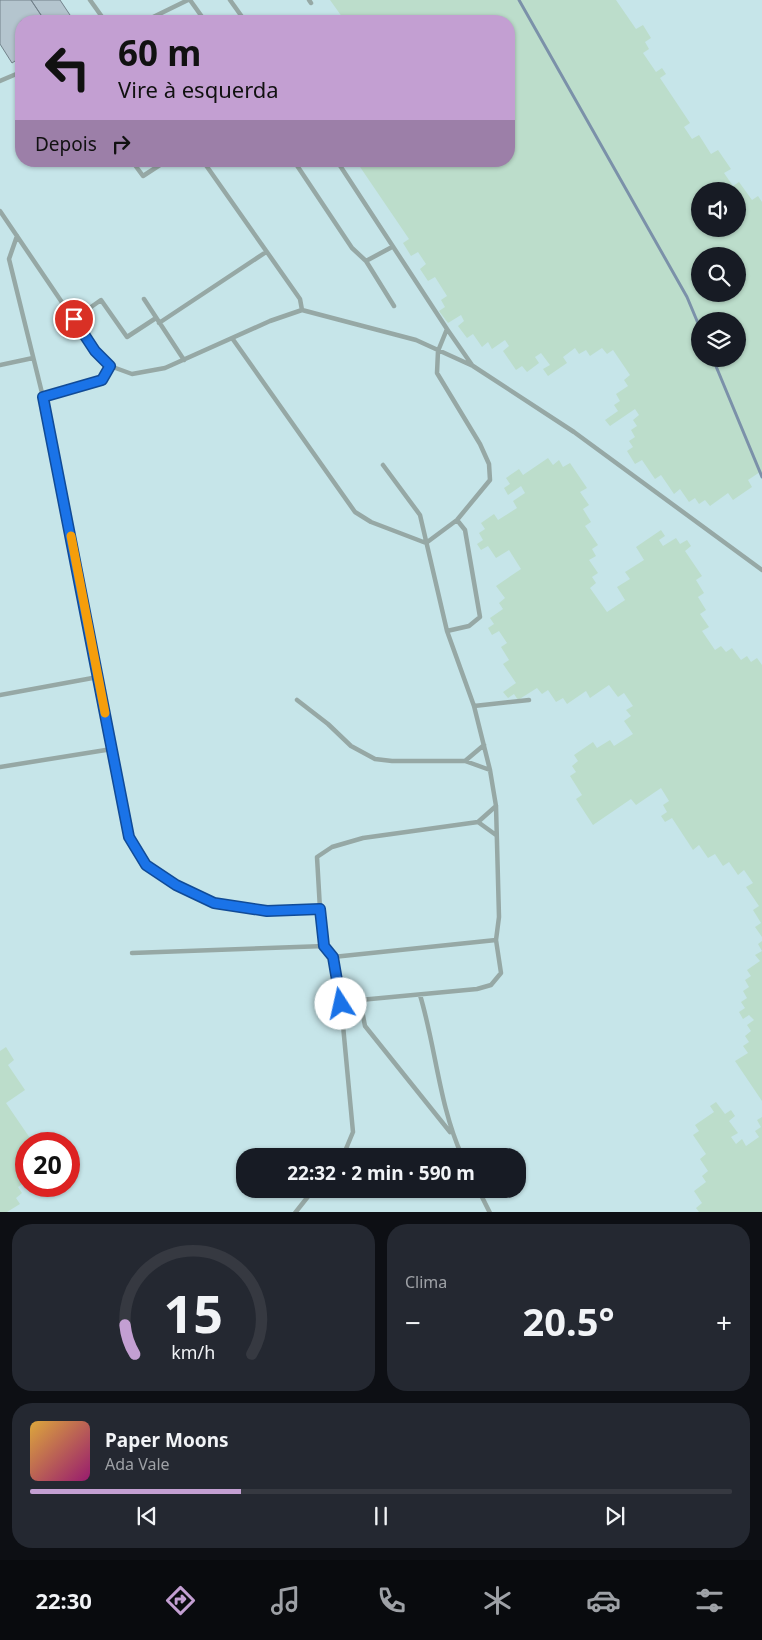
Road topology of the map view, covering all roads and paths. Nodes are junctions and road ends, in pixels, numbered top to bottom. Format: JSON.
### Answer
{"nodes":[{"id":1,"x":90,"y":0,"type":"edge"},
{"id":2,"x":189,"y":0,"type":"edge"},
{"id":3,"x":230,"y":0,"type":"edge"},
{"id":4,"x":101,"y":15,"type":"edge"},
{"id":5,"x":158,"y":15,"type":"edge"},
{"id":6,"x":200,"y":15,"type":"edge"},
{"id":7,"x":241,"y":15,"type":"edge"},
{"id":8,"x":15,"y":75,"type":"edge"},
{"id":9,"x":0,"y":81,"type":"edge"},
{"id":10,"x":136,"y":167,"type":"edge"},
{"id":11,"x":157,"y":167,"type":"edge"},
{"id":12,"x":207,"y":167,"type":"edge"},
{"id":13,"x":298,"y":167,"type":"edge"},
{"id":14,"x":341,"y":167,"type":"edge"},
{"id":15,"x":0,"y":211,"type":"edge"},
{"id":16,"x":17,"y":236,"type":"junction"},
{"id":17,"x":392,"y":247,"type":"junction"},
{"id":18,"x":266,"y":252,"type":"junction"},
{"id":19,"x":366,"y":261,"type":"junction"},
{"id":20,"x":144,"y":299,"type":"dead end"},
{"id":21,"x":394,"y":306,"type":"dead end"},
{"id":22,"x":302,"y":310,"type":"junction"},
{"id":23,"x":156,"y":318,"type":"junction"},
{"id":24,"x":74,"y":319,"type":"junction"},
{"id":25,"x":159,"y":323,"type":"junction"},
{"id":26,"x":447,"y":329,"type":"junction"},
{"id":27,"x":232,"y":338,"type":"junction"},
{"id":28,"x":438,"y":351,"type":"junction"},
{"id":29,"x":33,"y":358,"type":"junction"},
{"id":30,"x":184,"y":360,"type":"junction"},
{"id":31,"x":0,"y":365,"type":"edge"},
{"id":32,"x":110,"y":366,"type":"junction"},
{"id":33,"x":473,"y":366,"type":"junction"},
{"id":34,"x":43,"y":397,"type":"junction"},
{"id":35,"x":383,"y":465,"type":"dead end"},
{"id":36,"x":457,"y":520,"type":"junction"},
{"id":37,"x":426,"y":543,"type":"junction"},
{"id":38,"x":762,"y":570,"type":"edge"},
{"id":39,"x":448,"y":632,"type":"junction"},
{"id":40,"x":98,"y":677,"type":"junction"},
{"id":41,"x":0,"y":695,"type":"edge"},
{"id":42,"x":297,"y":700,"type":"dead end"},
{"id":43,"x":530,"y":700,"type":"dead end"},
{"id":44,"x":474,"y":706,"type":"junction"},
{"id":45,"x":484,"y":745,"type":"junction"},
{"id":46,"x":112,"y":749,"type":"junction"},
{"id":47,"x":465,"y":761,"type":"junction"},
{"id":48,"x":0,"y":768,"type":"edge"},
{"id":49,"x":490,"y":770,"type":"junction"},
{"id":50,"x":496,"y":806,"type":"junction"},
{"id":51,"x":478,"y":822,"type":"junction"},
{"id":52,"x":496,"y":835,"type":"junction"},
{"id":53,"x":320,"y":909,"type":"junction"},
{"id":54,"x":496,"y":940,"type":"junction"},
{"id":55,"x":324,"y":946,"type":"junction"},
{"id":56,"x":132,"y":953,"type":"dead end"},
{"id":57,"x":333,"y":957,"type":"junction"},
{"id":58,"x":420,"y":995,"type":"junction"},
{"id":59,"x":360,"y":1000,"type":"junction"},
{"id":60,"x":341,"y":1004,"type":"junction"},
{"id":61,"x":452,"y":1135,"type":"junction"},
{"id":62,"x":346,"y":1148,"type":"edge"},
{"id":63,"x":458,"y":1148,"type":"edge"},
{"id":64,"x":307,"y":1198,"type":"edge"},
{"id":65,"x":483,"y":1198,"type":"edge"},
{"id":66,"x":295,"y":1212,"type":"edge"},
{"id":67,"x":490,"y":1212,"type":"edge"}],
"edges":[{"from":1,"to":4,"type":"lane"},
{"from":2,"to":5,"type":"lane"},
{"from":2,"to":6,"type":"lane"},
{"from":3,"to":7,"type":"lane"},
{"from":8,"to":9,"type":"lane"},
{"from":10,"to":11,"type":"lane"},
{"from":12,"to":18,"type":"lane"},
{"from":13,"to":19,"type":"lane"},
{"from":14,"to":17,"type":"lane"},
{"from":15,"to":16,"type":"lane"},
{"from":16,"to":24,"type":"lane"},
{"from":16,"to":29,"type":"lane"},
{"from":17,"to":19,"type":"lane"},
{"from":17,"to":26,"type":"lane"},
{"from":18,"to":22,"type":"lane"},
{"from":18,"to":25,"type":"lane"},
{"from":19,"to":21,"type":"lane"},
{"from":20,"to":23,"type":"lane"},
{"from":22,"to":27,"type":"lane"},
{"from":22,"to":28,"type":"lane"},
{"from":23,"to":24,"type":"lane"},
{"from":23,"to":25,"type":"lane"},
{"from":24,"to":32,"type":"lane"},
{"from":25,"to":30,"type":"lane"},
{"from":26,"to":28,"type":"lane"},
{"from":26,"to":33,"type":"lane"},
{"from":27,"to":30,"type":"lane"},
{"from":27,"to":37,"type":"lane"},
{"from":28,"to":33,"type":"lane"},
{"from":28,"to":36,"type":"lane"},
{"from":29,"to":31,"type":"lane"},
{"from":29,"to":34,"type":"lane"},
{"from":30,"to":32,"type":"lane"},
{"from":32,"to":34,"type":"lane"},
{"from":33,"to":38,"type":"lane"},
{"from":34,"to":40,"type":"lane"},
{"from":35,"to":37,"type":"lane"},
{"from":36,"to":37,"type":"lane"},
{"from":36,"to":39,"type":"lane"},
{"from":37,"to":39,"type":"lane"},
{"from":39,"to":44,"type":"lane"},
{"from":40,"to":41,"type":"lane"},
{"from":40,"to":46,"type":"lane"},
{"from":42,"to":47,"type":"lane"},
{"from":43,"to":44,"type":"lane"},
{"from":44,"to":45,"type":"lane"},
{"from":45,"to":47,"type":"lane"},
{"from":45,"to":49,"type":"lane"},
{"from":46,"to":48,"type":"lane"},
{"from":46,"to":53,"type":"lane"},
{"from":47,"to":49,"type":"lane"},
{"from":49,"to":50,"type":"lane"},
{"from":50,"to":51,"type":"lane"},
{"from":50,"to":52,"type":"lane"},
{"from":51,"to":52,"type":"lane"},
{"from":51,"to":53,"type":"lane"},
{"from":52,"to":54,"type":"lane"},
{"from":53,"to":55,"type":"lane"},
{"from":54,"to":57,"type":"lane"},
{"from":54,"to":58,"type":"lane"},
{"from":55,"to":56,"type":"lane"},
{"from":55,"to":57,"type":"lane"},
{"from":57,"to":60,"type":"lane"},
{"from":58,"to":59,"type":"lane"},
{"from":58,"to":61,"type":"lane"},
{"from":59,"to":60,"type":"lane"},
{"from":59,"to":61,"type":"lane"},
{"from":60,"to":62,"type":"lane"},
{"from":61,"to":63,"type":"lane"},
{"from":64,"to":66,"type":"lane"},
{"from":65,"to":67,"type":"lane"}]}
